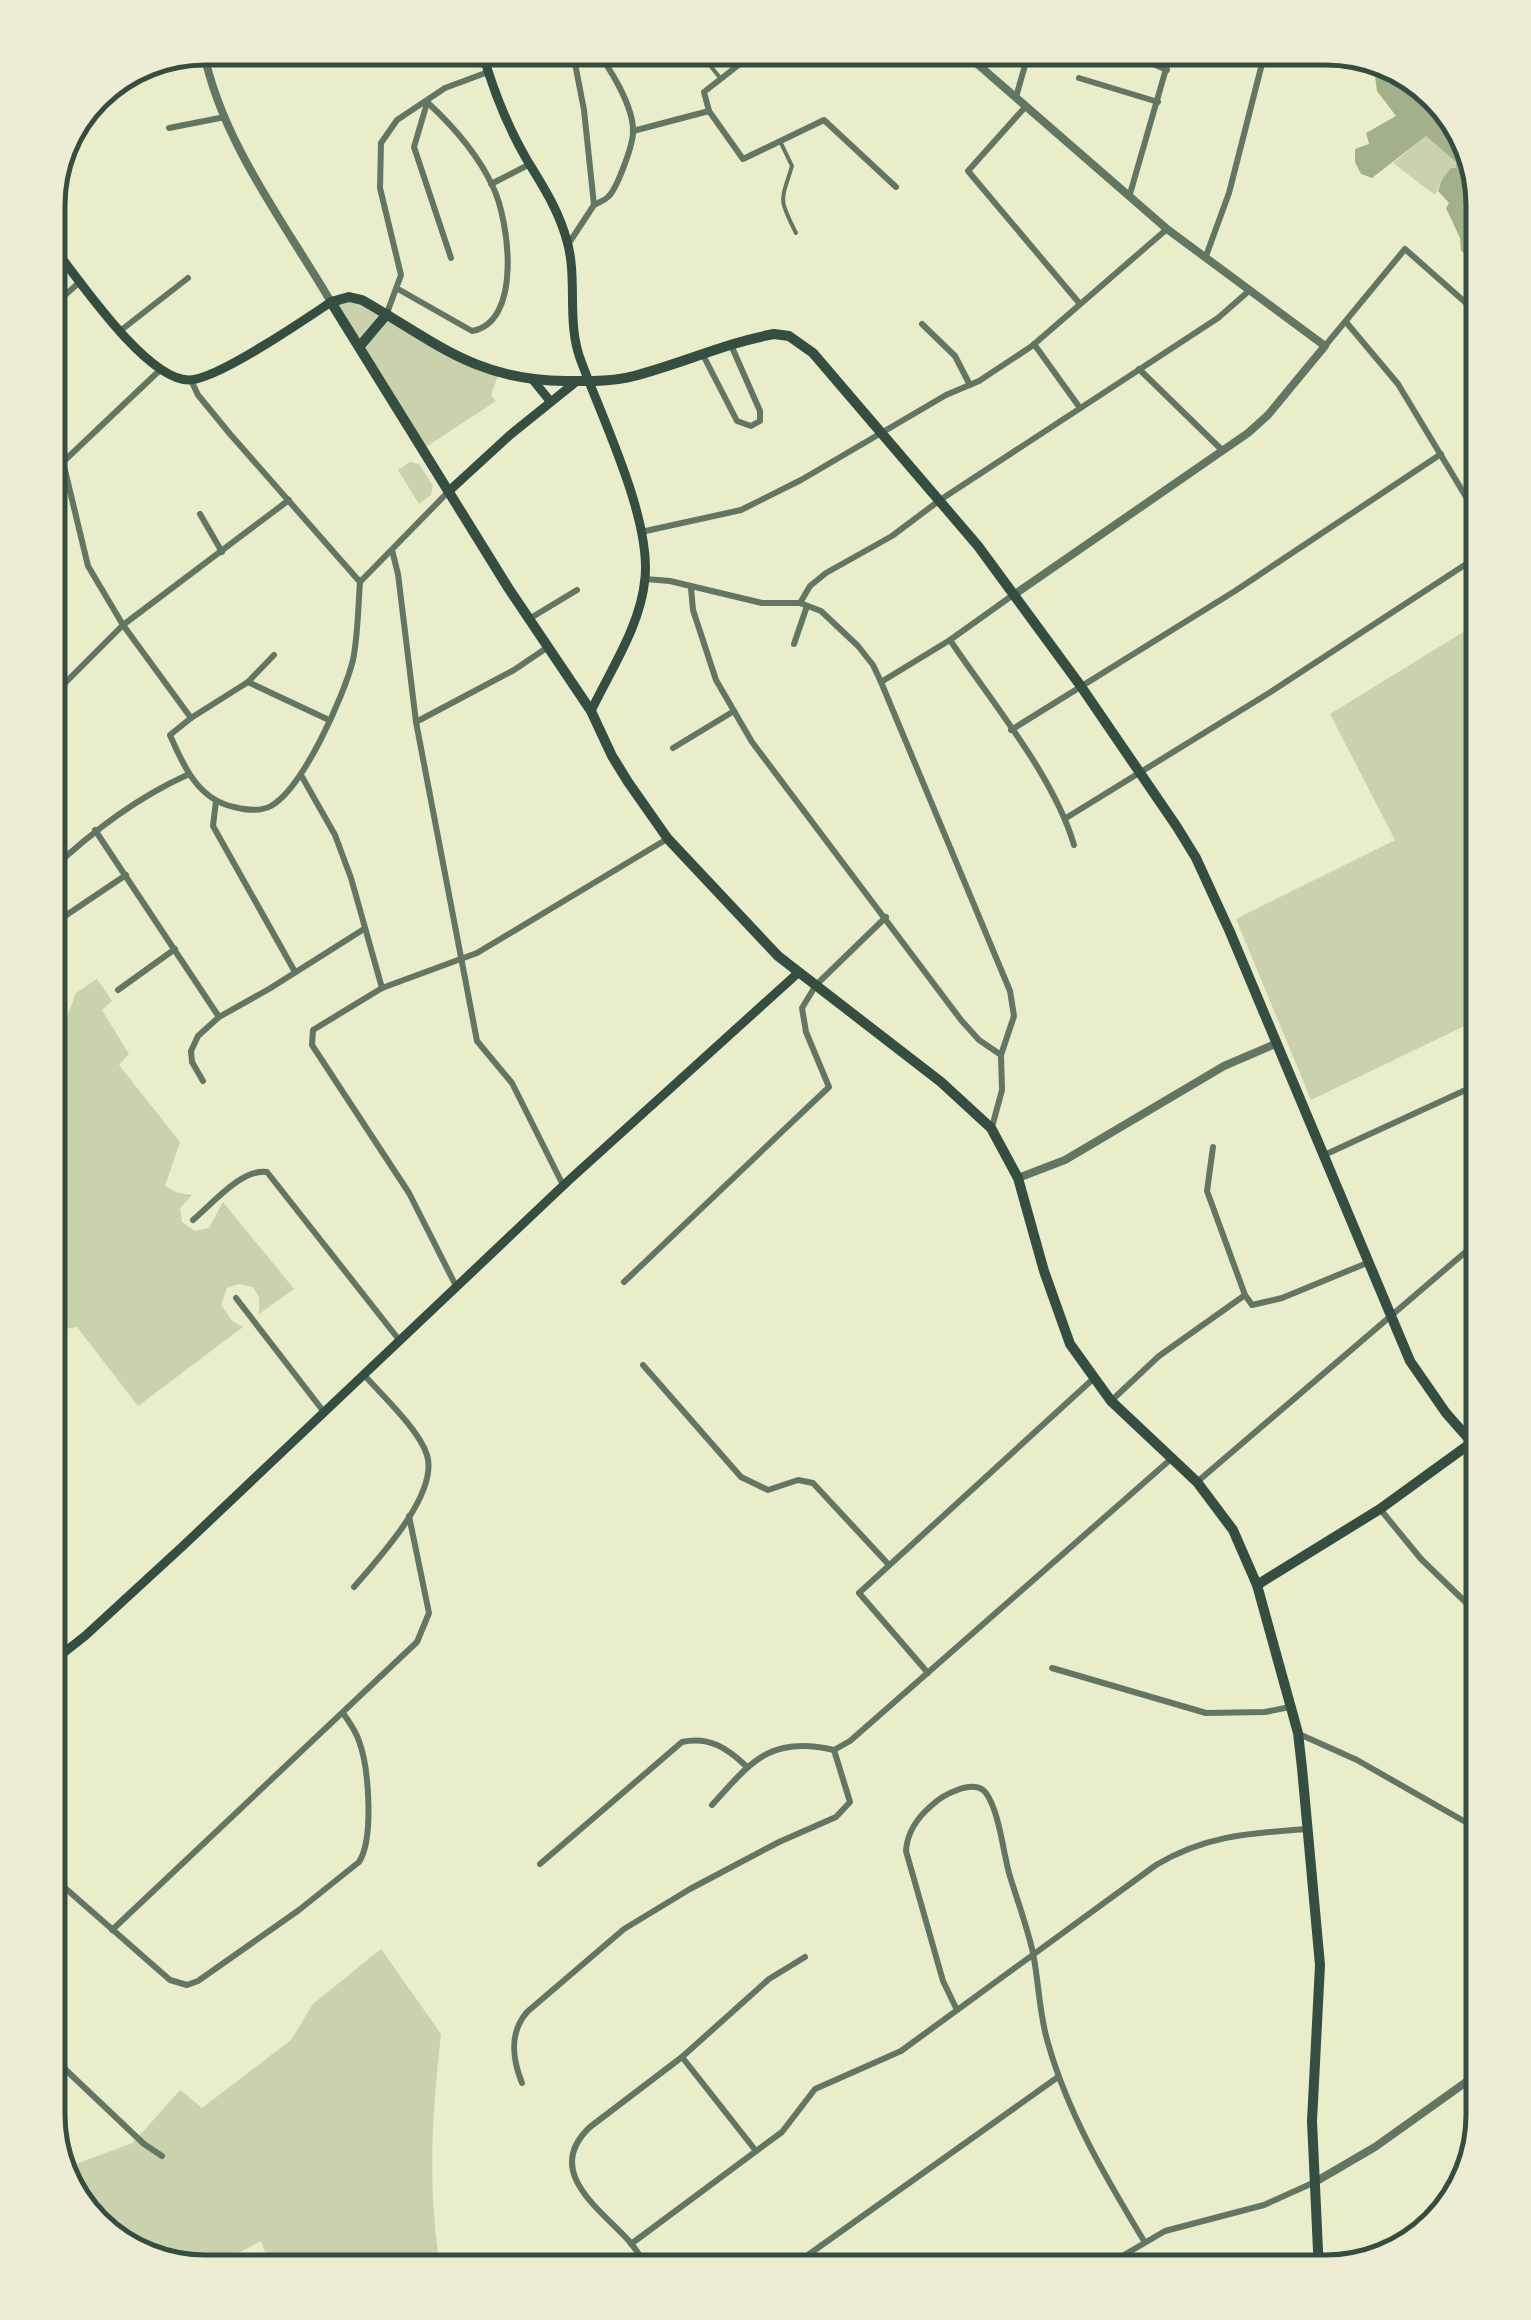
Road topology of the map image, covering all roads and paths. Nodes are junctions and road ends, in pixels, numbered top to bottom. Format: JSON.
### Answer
{"nodes":[{"id":1,"x":208,"y":65,"type":"edge"},
{"id":2,"x":486,"y":65,"type":"edge"},
{"id":3,"x":575,"y":65,"type":"edge"},
{"id":4,"x":607,"y":65,"type":"edge"},
{"id":5,"x":710,"y":65,"type":"edge"},
{"id":6,"x":737,"y":65,"type":"edge"},
{"id":7,"x":979,"y":65,"type":"edge"},
{"id":8,"x":1025,"y":65,"type":"edge"},
{"id":9,"x":1156,"y":65,"type":"edge"},
{"id":10,"x":1168,"y":65,"type":"edge"},
{"id":11,"x":1262,"y":65,"type":"edge"},
{"id":12,"x":1167,"y":70,"type":"junction"},
{"id":13,"x":488,"y":72,"type":"junction"},
{"id":14,"x":720,"y":78,"type":"junction"},
{"id":15,"x":1078,"y":78,"type":"dead end"},
{"id":16,"x":1016,"y":96,"type":"junction"},
{"id":17,"x":427,"y":102,"type":"junction"},
{"id":18,"x":1158,"y":102,"type":"junction"},
{"id":19,"x":1026,"y":106,"type":"junction"},
{"id":20,"x":709,"y":112,"type":"junction"},
{"id":21,"x":225,"y":117,"type":"junction"},
{"id":22,"x":168,"y":128,"type":"dead end"},
{"id":23,"x":634,"y":131,"type":"junction"},
{"id":24,"x":780,"y":141,"type":"junction"},
{"id":25,"x":530,"y":164,"type":"junction"},
{"id":26,"x":492,"y":184,"type":"junction"},
{"id":27,"x":896,"y":187,"type":"dead end"},
{"id":28,"x":1130,"y":194,"type":"junction"},
{"id":29,"x":594,"y":205,"type":"junction"},
{"id":30,"x":1167,"y":228,"type":"junction"},
{"id":31,"x":796,"y":233,"type":"dead end"},
{"id":32,"x":568,"y":244,"type":"junction"},
{"id":33,"x":1206,"y":256,"type":"junction"},
{"id":34,"x":450,"y":258,"type":"dead end"},
{"id":35,"x":65,"y":261,"type":"edge"},
{"id":36,"x":188,"y":278,"type":"dead end"},
{"id":37,"x":81,"y":281,"type":"junction"},
{"id":38,"x":398,"y":289,"type":"junction"},
{"id":39,"x":1251,"y":290,"type":"junction"},
{"id":40,"x":65,"y":295,"type":"edge"},
{"id":41,"x":332,"y":302,"type":"junction"},
{"id":42,"x":1466,"y":303,"type":"edge"},
{"id":43,"x":1080,"y":304,"type":"junction"},
{"id":44,"x":387,"y":314,"type":"junction"},
{"id":45,"x":1346,"y":322,"type":"junction"},
{"id":46,"x":922,"y":324,"type":"dead end"},
{"id":47,"x":120,"y":331,"type":"junction"},
{"id":48,"x":1034,"y":344,"type":"junction"},
{"id":49,"x":730,"y":345,"type":"junction"},
{"id":50,"x":360,"y":346,"type":"junction"},
{"id":51,"x":1325,"y":346,"type":"junction"},
{"id":52,"x":702,"y":354,"type":"junction"},
{"id":53,"x":1139,"y":369,"type":"junction"},
{"id":54,"x":160,"y":370,"type":"junction"},
{"id":55,"x":190,"y":380,"type":"junction"},
{"id":56,"x":533,"y":380,"type":"junction"},
{"id":57,"x":577,"y":381,"type":"junction"},
{"id":58,"x":591,"y":381,"type":"junction"},
{"id":59,"x":970,"y":385,"type":"junction"},
{"id":60,"x":550,"y":401,"type":"junction"},
{"id":61,"x":1080,"y":408,"type":"junction"},
{"id":62,"x":884,"y":433,"type":"junction"},
{"id":63,"x":1222,"y":450,"type":"junction"},
{"id":64,"x":1441,"y":454,"type":"junction"},
{"id":65,"x":65,"y":460,"type":"edge"},
{"id":66,"x":65,"y":470,"type":"edge"},
{"id":67,"x":449,"y":491,"type":"junction"},
{"id":68,"x":1466,"y":495,"type":"edge"},
{"id":69,"x":289,"y":500,"type":"junction"},
{"id":70,"x":940,"y":500,"type":"junction"},
{"id":71,"x":200,"y":514,"type":"dead end"},
{"id":72,"x":640,"y":532,"type":"junction"},
{"id":73,"x":392,"y":550,"type":"junction"},
{"id":74,"x":222,"y":552,"type":"junction"},
{"id":75,"x":1466,"y":565,"type":"edge"},
{"id":76,"x":645,"y":580,"type":"junction"},
{"id":77,"x":360,"y":582,"type":"junction"},
{"id":78,"x":690,"y":587,"type":"junction"},
{"id":79,"x":577,"y":590,"type":"dead end"},
{"id":80,"x":1015,"y":594,"type":"junction"},
{"id":81,"x":804,"y":604,"type":"junction"},
{"id":82,"x":529,"y":619,"type":"junction"},
{"id":83,"x":124,"y":625,"type":"junction"},
{"id":84,"x":950,"y":640,"type":"junction"},
{"id":85,"x":794,"y":644,"type":"dead end"},
{"id":86,"x":548,"y":647,"type":"junction"},
{"id":87,"x":274,"y":656,"type":"dead end"},
{"id":88,"x":248,"y":682,"type":"junction"},
{"id":89,"x":881,"y":682,"type":"junction"},
{"id":90,"x":65,"y":683,"type":"edge"},
{"id":91,"x":1080,"y":685,"type":"junction"},
{"id":92,"x":592,"y":711,"type":"junction"},
{"id":93,"x":734,"y":711,"type":"junction"},
{"id":94,"x":191,"y":718,"type":"junction"},
{"id":95,"x":329,"y":720,"type":"junction"},
{"id":96,"x":416,"y":722,"type":"junction"},
{"id":97,"x":1012,"y":730,"type":"junction"},
{"id":98,"x":673,"y":748,"type":"dead end"},
{"id":99,"x":1141,"y":771,"type":"junction"},
{"id":100,"x":187,"y":775,"type":"junction"},
{"id":101,"x":301,"y":776,"type":"junction"},
{"id":102,"x":216,"y":800,"type":"junction"},
{"id":103,"x":1066,"y":818,"type":"junction"},
{"id":104,"x":94,"y":830,"type":"junction"},
{"id":105,"x":668,"y":839,"type":"junction"},
{"id":106,"x":1074,"y":845,"type":"dead end"},
{"id":107,"x":65,"y":857,"type":"edge"},
{"id":108,"x":126,"y":875,"type":"junction"},
{"id":109,"x":65,"y":916,"type":"dead end"},
{"id":110,"x":886,"y":917,"type":"junction"},
{"id":111,"x":364,"y":929,"type":"junction"},
{"id":112,"x":175,"y":949,"type":"junction"},
{"id":113,"x":461,"y":959,"type":"junction"},
{"id":114,"x":295,"y":972,"type":"junction"},
{"id":115,"x":799,"y":972,"type":"junction"},
{"id":116,"x":816,"y":985,"type":"junction"},
{"id":117,"x":382,"y":988,"type":"junction"},
{"id":118,"x":118,"y":990,"type":"dead end"},
{"id":119,"x":219,"y":1017,"type":"junction"},
{"id":120,"x":1275,"y":1044,"type":"junction"},
{"id":121,"x":1001,"y":1055,"type":"junction"},
{"id":122,"x":203,"y":1082,"type":"dead end"},
{"id":123,"x":1466,"y":1090,"type":"edge"},
{"id":124,"x":992,"y":1128,"type":"junction"},
{"id":125,"x":1213,"y":1147,"type":"dead end"},
{"id":126,"x":1322,"y":1156,"type":"junction"},
{"id":127,"x":1018,"y":1178,"type":"junction"},
{"id":128,"x":563,"y":1185,"type":"junction"},
{"id":129,"x":193,"y":1220,"type":"dead end"},
{"id":130,"x":1466,"y":1252,"type":"edge"},
{"id":131,"x":1367,"y":1263,"type":"junction"},
{"id":132,"x":624,"y":1282,"type":"dead end"},
{"id":133,"x":456,"y":1288,"type":"junction"},
{"id":134,"x":1245,"y":1295,"type":"junction"},
{"id":135,"x":236,"y":1298,"type":"dead end"},
{"id":136,"x":1390,"y":1317,"type":"junction"},
{"id":137,"x":400,"y":1342,"type":"junction"},
{"id":138,"x":643,"y":1365,"type":"dead end"},
{"id":139,"x":365,"y":1376,"type":"junction"},
{"id":140,"x":1093,"y":1379,"type":"junction"},
{"id":141,"x":1111,"y":1401,"type":"junction"},
{"id":142,"x":325,"y":1413,"type":"junction"},
{"id":143,"x":1466,"y":1436,"type":"edge"},
{"id":144,"x":1466,"y":1447,"type":"edge"},
{"id":145,"x":1171,"y":1459,"type":"junction"},
{"id":146,"x":1197,"y":1482,"type":"junction"},
{"id":147,"x":1380,"y":1508,"type":"junction"},
{"id":148,"x":408,"y":1516,"type":"junction"},
{"id":149,"x":889,"y":1565,"type":"junction"},
{"id":150,"x":1257,"y":1585,"type":"junction"},
{"id":151,"x":354,"y":1587,"type":"dead end"},
{"id":152,"x":1466,"y":1602,"type":"edge"},
{"id":153,"x":65,"y":1652,"type":"edge"},
{"id":154,"x":1052,"y":1668,"type":"dead end"},
{"id":155,"x":928,"y":1673,"type":"junction"},
{"id":156,"x":1291,"y":1707,"type":"junction"},
{"id":157,"x":343,"y":1713,"type":"junction"},
{"id":158,"x":1298,"y":1733,"type":"junction"},
{"id":159,"x":834,"y":1750,"type":"junction"},
{"id":160,"x":746,"y":1766,"type":"junction"},
{"id":161,"x":712,"y":1805,"type":"dead end"},
{"id":162,"x":1466,"y":1822,"type":"edge"},
{"id":163,"x":1307,"y":1829,"type":"junction"},
{"id":164,"x":540,"y":1864,"type":"dead end"},
{"id":165,"x":65,"y":1888,"type":"edge"},
{"id":166,"x":112,"y":1930,"type":"junction"},
{"id":167,"x":1034,"y":1956,"type":"junction"},
{"id":168,"x":805,"y":1957,"type":"dead end"},
{"id":169,"x":957,"y":2010,"type":"junction"},
{"id":170,"x":682,"y":2057,"type":"junction"},
{"id":171,"x":65,"y":2070,"type":"edge"},
{"id":172,"x":1058,"y":2078,"type":"junction"},
{"id":173,"x":522,"y":2083,"type":"dead end"},
{"id":174,"x":1466,"y":2083,"type":"edge"},
{"id":175,"x":756,"y":2151,"type":"junction"},
{"id":176,"x":162,"y":2156,"type":"dead end"},
{"id":177,"x":1315,"y":2182,"type":"junction"},
{"id":178,"x":1144,"y":2241,"type":"junction"},
{"id":179,"x":632,"y":2244,"type":"junction"},
{"id":180,"x":640,"y":2255,"type":"edge"},
{"id":181,"x":808,"y":2255,"type":"edge"},
{"id":182,"x":1123,"y":2255,"type":"edge"},
{"id":183,"x":1318,"y":2255,"type":"edge"}],
"edges":[{"from":1,"to":21,"type":"street"},
{"from":2,"to":13,"type":"main road"},
{"from":3,"to":29,"type":"street"},
{"from":4,"to":23,"type":"street"},
{"from":5,"to":14,"type":"lane"},
{"from":6,"to":14,"type":"street"},
{"from":7,"to":16,"type":"street"},
{"from":8,"to":16,"type":"street"},
{"from":9,"to":12,"type":"street"},
{"from":10,"to":12,"type":"street"},
{"from":11,"to":33,"type":"street"},
{"from":12,"to":18,"type":"street"},
{"from":13,"to":17,"type":"street"},
{"from":13,"to":25,"type":"main road"},
{"from":14,"to":20,"type":"street"},
{"from":15,"to":18,"type":"street"},
{"from":16,"to":19,"type":"street"},
{"from":17,"to":26,"type":"street"},
{"from":17,"to":34,"type":"street"},
{"from":17,"to":38,"type":"street"},
{"from":18,"to":28,"type":"street"},
{"from":19,"to":28,"type":"street"},
{"from":19,"to":43,"type":"street"},
{"from":20,"to":23,"type":"street"},
{"from":20,"to":24,"type":"street"},
{"from":21,"to":22,"type":"street"},
{"from":21,"to":41,"type":"street"},
{"from":23,"to":29,"type":"street"},
{"from":24,"to":27,"type":"street"},
{"from":24,"to":31,"type":"lane"},
{"from":25,"to":26,"type":"street"},
{"from":25,"to":32,"type":"main road"},
{"from":26,"to":38,"type":"street"},
{"from":28,"to":30,"type":"street"},
{"from":29,"to":32,"type":"street"},
{"from":30,"to":33,"type":"street"},
{"from":30,"to":43,"type":"street"},
{"from":32,"to":58,"type":"main road"},
{"from":33,"to":39,"type":"street"},
{"from":35,"to":37,"type":"main road"},
{"from":36,"to":47,"type":"street"},
{"from":37,"to":40,"type":"street"},
{"from":37,"to":47,"type":"main road"},
{"from":38,"to":44,"type":"street"},
{"from":39,"to":51,"type":"street"},
{"from":39,"to":53,"type":"street"},
{"from":41,"to":44,"type":"main road"},
{"from":41,"to":50,"type":"main road"},
{"from":41,"to":55,"type":"main road"},
{"from":42,"to":45,"type":"street"},
{"from":43,"to":48,"type":"street"},
{"from":44,"to":50,"type":"main road"},
{"from":44,"to":56,"type":"main road"},
{"from":45,"to":51,"type":"street"},
{"from":45,"to":64,"type":"street"},
{"from":46,"to":59,"type":"street"},
{"from":47,"to":54,"type":"main road"},
{"from":48,"to":59,"type":"street"},
{"from":48,"to":61,"type":"street"},
{"from":49,"to":52,"type":"main road"},
{"from":49,"to":52,"type":"street"},
{"from":49,"to":62,"type":"main road"},
{"from":50,"to":67,"type":"main road"},
{"from":51,"to":63,"type":"street"},
{"from":52,"to":58,"type":"main road"},
{"from":53,"to":61,"type":"street"},
{"from":53,"to":63,"type":"street"},
{"from":54,"to":55,"type":"main road"},
{"from":54,"to":65,"type":"street"},
{"from":55,"to":69,"type":"street"},
{"from":56,"to":57,"type":"main road"},
{"from":56,"to":60,"type":"main road"},
{"from":57,"to":58,"type":"main road"},
{"from":57,"to":60,"type":"main road"},
{"from":58,"to":72,"type":"main road"},
{"from":59,"to":62,"type":"street"},
{"from":60,"to":67,"type":"main road"},
{"from":61,"to":70,"type":"street"},
{"from":62,"to":70,"type":"main road"},
{"from":62,"to":72,"type":"street"},
{"from":63,"to":80,"type":"street"},
{"from":64,"to":68,"type":"street"},
{"from":64,"to":91,"type":"street"},
{"from":66,"to":83,"type":"street"},
{"from":67,"to":73,"type":"street"},
{"from":67,"to":82,"type":"main road"},
{"from":69,"to":74,"type":"street"},
{"from":69,"to":77,"type":"street"},
{"from":70,"to":80,"type":"main road"},
{"from":70,"to":81,"type":"street"},
{"from":71,"to":74,"type":"street"},
{"from":72,"to":76,"type":"main road"},
{"from":73,"to":77,"type":"street"},
{"from":73,"to":96,"type":"street"},
{"from":74,"to":83,"type":"street"},
{"from":75,"to":99,"type":"street"},
{"from":76,"to":78,"type":"street"},
{"from":76,"to":92,"type":"main road"},
{"from":77,"to":95,"type":"street"},
{"from":78,"to":81,"type":"street"},
{"from":78,"to":93,"type":"street"},
{"from":79,"to":82,"type":"street"},
{"from":80,"to":84,"type":"street"},
{"from":80,"to":91,"type":"main road"},
{"from":81,"to":85,"type":"street"},
{"from":81,"to":89,"type":"street"},
{"from":82,"to":86,"type":"main road"},
{"from":83,"to":90,"type":"street"},
{"from":83,"to":94,"type":"street"},
{"from":84,"to":89,"type":"street"},
{"from":84,"to":97,"type":"street"},
{"from":86,"to":92,"type":"main road"},
{"from":86,"to":96,"type":"street"},
{"from":87,"to":88,"type":"street"},
{"from":88,"to":94,"type":"street"},
{"from":88,"to":95,"type":"street"},
{"from":89,"to":121,"type":"street"},
{"from":91,"to":97,"type":"street"},
{"from":91,"to":99,"type":"main road"},
{"from":92,"to":105,"type":"main road"},
{"from":93,"to":98,"type":"street"},
{"from":93,"to":110,"type":"street"},
{"from":94,"to":100,"type":"street"},
{"from":95,"to":101,"type":"street"},
{"from":96,"to":113,"type":"street"},
{"from":97,"to":103,"type":"street"},
{"from":99,"to":103,"type":"street"},
{"from":99,"to":120,"type":"main road"},
{"from":100,"to":102,"type":"street"},
{"from":100,"to":104,"type":"street"},
{"from":101,"to":102,"type":"street"},
{"from":101,"to":111,"type":"street"},
{"from":102,"to":114,"type":"street"},
{"from":103,"to":106,"type":"street"},
{"from":104,"to":107,"type":"street"},
{"from":104,"to":108,"type":"street"},
{"from":105,"to":113,"type":"street"},
{"from":105,"to":115,"type":"main road"},
{"from":108,"to":109,"type":"street"},
{"from":108,"to":112,"type":"street"},
{"from":110,"to":116,"type":"street"},
{"from":110,"to":121,"type":"street"},
{"from":111,"to":114,"type":"street"},
{"from":111,"to":117,"type":"street"},
{"from":112,"to":118,"type":"street"},
{"from":112,"to":119,"type":"street"},
{"from":113,"to":117,"type":"street"},
{"from":113,"to":128,"type":"street"},
{"from":114,"to":119,"type":"street"},
{"from":115,"to":116,"type":"main road"},
{"from":115,"to":128,"type":"main road"},
{"from":116,"to":124,"type":"main road"},
{"from":116,"to":132,"type":"street"},
{"from":117,"to":133,"type":"street"},
{"from":119,"to":122,"type":"street"},
{"from":120,"to":126,"type":"main road"},
{"from":120,"to":127,"type":"street"},
{"from":121,"to":124,"type":"street"},
{"from":123,"to":126,"type":"street"},
{"from":124,"to":127,"type":"main road"},
{"from":125,"to":134,"type":"street"},
{"from":126,"to":131,"type":"main road"},
{"from":127,"to":140,"type":"main road"},
{"from":128,"to":133,"type":"main road"},
{"from":129,"to":137,"type":"street"},
{"from":130,"to":136,"type":"street"},
{"from":131,"to":134,"type":"street"},
{"from":131,"to":136,"type":"main road"},
{"from":133,"to":137,"type":"main road"},
{"from":134,"to":141,"type":"street"},
{"from":135,"to":142,"type":"street"},
{"from":136,"to":143,"type":"main road"},
{"from":136,"to":146,"type":"street"},
{"from":137,"to":139,"type":"main road"},
{"from":138,"to":149,"type":"street"},
{"from":139,"to":142,"type":"main road"},
{"from":139,"to":148,"type":"street"},
{"from":140,"to":141,"type":"main road"},
{"from":140,"to":149,"type":"street"},
{"from":141,"to":145,"type":"main road"},
{"from":142,"to":153,"type":"main road"},
{"from":144,"to":147,"type":"main road"},
{"from":145,"to":146,"type":"main road"},
{"from":145,"to":155,"type":"street"},
{"from":146,"to":150,"type":"main road"},
{"from":147,"to":150,"type":"main road"},
{"from":147,"to":152,"type":"street"},
{"from":148,"to":151,"type":"street"},
{"from":148,"to":157,"type":"street"},
{"from":149,"to":155,"type":"street"},
{"from":150,"to":156,"type":"main road"},
{"from":154,"to":156,"type":"street"},
{"from":155,"to":159,"type":"street"},
{"from":156,"to":158,"type":"main road"},
{"from":157,"to":166,"type":"street"},
{"from":157,"to":166,"type":"street"},
{"from":158,"to":162,"type":"street"},
{"from":158,"to":163,"type":"main road"},
{"from":159,"to":160,"type":"street"},
{"from":159,"to":173,"type":"street"},
{"from":160,"to":161,"type":"street"},
{"from":160,"to":164,"type":"street"},
{"from":163,"to":167,"type":"street"},
{"from":163,"to":177,"type":"main road"},
{"from":165,"to":166,"type":"street"},
{"from":167,"to":169,"type":"street"},
{"from":167,"to":169,"type":"street"},
{"from":167,"to":172,"type":"street"},
{"from":168,"to":170,"type":"street"},
{"from":169,"to":175,"type":"street"},
{"from":170,"to":175,"type":"street"},
{"from":170,"to":179,"type":"street"},
{"from":171,"to":176,"type":"street"},
{"from":172,"to":178,"type":"street"},
{"from":172,"to":181,"type":"street"},
{"from":174,"to":177,"type":"street"},
{"from":175,"to":179,"type":"street"},
{"from":177,"to":178,"type":"street"},
{"from":177,"to":183,"type":"main road"},
{"from":178,"to":182,"type":"street"},
{"from":179,"to":180,"type":"street"}]}
